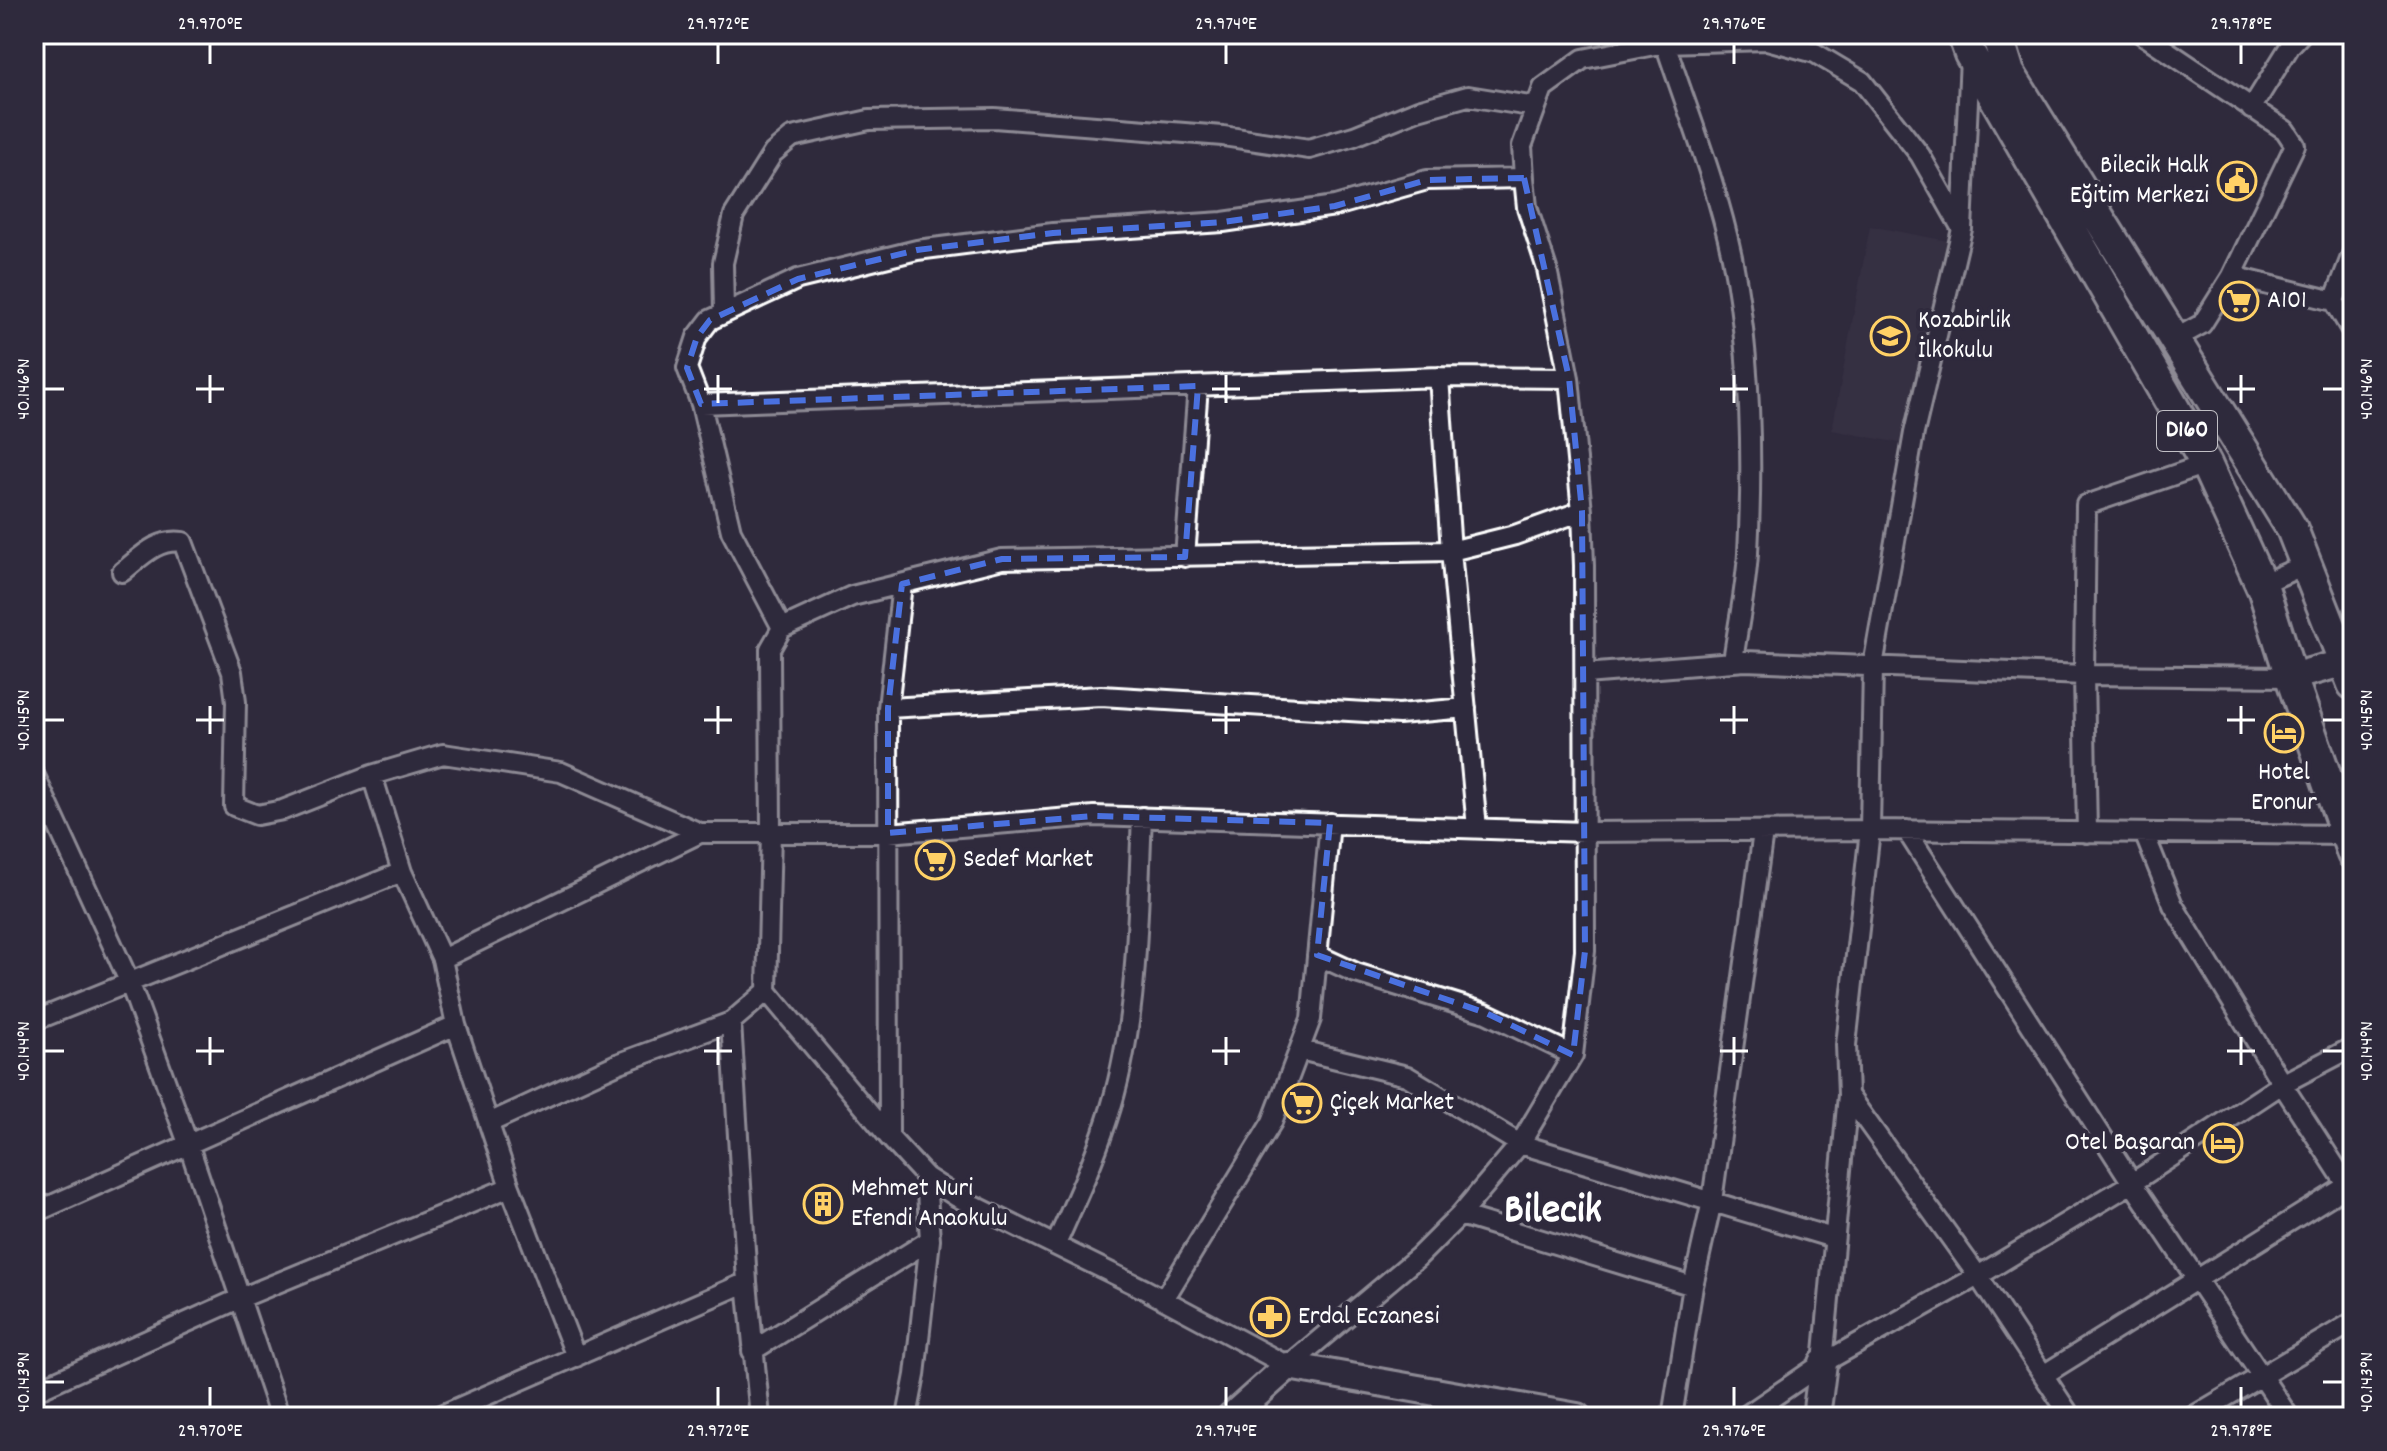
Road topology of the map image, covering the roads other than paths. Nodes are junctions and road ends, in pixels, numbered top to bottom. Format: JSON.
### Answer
{"nodes":[{"id":1,"x":1997,"y":34,"type":"edge"},
{"id":2,"x":2142,"y":34,"type":"edge"},
{"id":3,"x":2301,"y":34,"type":"edge"},
{"id":4,"x":1665,"y":43,"type":"junction"},
{"id":5,"x":1967,"y":44,"type":"edge"},
{"id":6,"x":1536,"y":107,"type":"junction"},
{"id":7,"x":2251,"y":109,"type":"junction"},
{"id":8,"x":1524,"y":178,"type":"junction"},
{"id":9,"x":1962,"y":229,"type":"junction"},
{"id":10,"x":2353,"y":252,"type":"edge"},
{"id":11,"x":2232,"y":276,"type":"junction"},
{"id":12,"x":2334,"y":301,"type":"junction"},
{"id":13,"x":724,"y":313,"type":"junction"},
{"id":14,"x":2352,"y":330,"type":"edge"},
{"id":15,"x":2173,"y":340,"type":"junction"},
{"id":16,"x":1439,"y":377,"type":"junction"},
{"id":17,"x":1569,"y":378,"type":"junction"},
{"id":18,"x":1198,"y":386,"type":"junction"},
{"id":19,"x":701,"y":404,"type":"junction"},
{"id":20,"x":2206,"y":464,"type":"junction"},
{"id":21,"x":1582,"y":511,"type":"junction"},
{"id":22,"x":1451,"y":551,"type":"junction"},
{"id":23,"x":1185,"y":557,"type":"junction"},
{"id":24,"x":2307,"y":564,"type":"junction"},
{"id":25,"x":122,"y":572,"type":"dead end"},
{"id":26,"x":902,"y":584,"type":"junction"},
{"id":27,"x":2261,"y":584,"type":"junction"},
{"id":28,"x":782,"y":628,"type":"junction"},
{"id":29,"x":1733,"y":661,"type":"junction"},
{"id":30,"x":1873,"y":666,"type":"junction"},
{"id":31,"x":2351,"y":671,"type":"edge"},
{"id":32,"x":1585,"y":674,"type":"junction"},
{"id":33,"x":2084,"y":675,"type":"junction"},
{"id":34,"x":2291,"y":677,"type":"junction"},
{"id":35,"x":888,"y":708,"type":"junction"},
{"id":36,"x":1466,"y":708,"type":"junction"},
{"id":37,"x":34,"y":774,"type":"edge"},
{"id":38,"x":372,"y":775,"type":"junction"},
{"id":39,"x":1142,"y":817,"type":"junction"},
{"id":40,"x":1330,"y":823,"type":"junction"},
{"id":41,"x":1477,"y":828,"type":"junction"},
{"id":42,"x":1870,"y":830,"type":"junction"},
{"id":43,"x":1906,"y":830,"type":"junction"},
{"id":44,"x":771,"y":832,"type":"junction"},
{"id":45,"x":1585,"y":832,"type":"junction"},
{"id":46,"x":1763,"y":832,"type":"junction"},
{"id":47,"x":700,"y":833,"type":"junction"},
{"id":48,"x":888,"y":833,"type":"junction"},
{"id":49,"x":2087,"y":833,"type":"junction"},
{"id":50,"x":2144,"y":833,"type":"junction"},
{"id":51,"x":2350,"y":845,"type":"edge"},
{"id":52,"x":402,"y":872,"type":"junction"},
{"id":53,"x":1317,"y":955,"type":"junction"},
{"id":54,"x":442,"y":959,"type":"junction"},
{"id":55,"x":129,"y":981,"type":"junction"},
{"id":56,"x":767,"y":991,"type":"junction"},
{"id":57,"x":34,"y":1021,"type":"edge"},
{"id":58,"x":731,"y":1022,"type":"junction"},
{"id":59,"x":456,"y":1025,"type":"junction"},
{"id":60,"x":2353,"y":1047,"type":"edge"},
{"id":61,"x":1300,"y":1050,"type":"junction"},
{"id":62,"x":1573,"y":1055,"type":"junction"},
{"id":63,"x":2282,"y":1084,"type":"junction"},
{"id":64,"x":1848,"y":1095,"type":"junction"},
{"id":65,"x":489,"y":1123,"type":"junction"},
{"id":66,"x":889,"y":1137,"type":"junction"},
{"id":67,"x":1520,"y":1144,"type":"junction"},
{"id":68,"x":189,"y":1146,"type":"junction"},
{"id":69,"x":926,"y":1177,"type":"junction"},
{"id":70,"x":2132,"y":1183,"type":"junction"},
{"id":71,"x":510,"y":1187,"type":"junction"},
{"id":72,"x":2351,"y":1187,"type":"edge"},
{"id":73,"x":1712,"y":1201,"type":"junction"},
{"id":74,"x":34,"y":1213,"type":"edge"},
{"id":75,"x":1460,"y":1215,"type":"junction"},
{"id":76,"x":1833,"y":1238,"type":"junction"},
{"id":77,"x":930,"y":1240,"type":"junction"},
{"id":78,"x":1056,"y":1244,"type":"junction"},
{"id":79,"x":1978,"y":1276,"type":"junction"},
{"id":80,"x":2197,"y":1279,"type":"junction"},
{"id":81,"x":747,"y":1282,"type":"junction"},
{"id":82,"x":1693,"y":1286,"type":"junction"},
{"id":83,"x":241,"y":1298,"type":"junction"},
{"id":84,"x":1164,"y":1299,"type":"junction"},
{"id":85,"x":2353,"y":1322,"type":"edge"},
{"id":86,"x":752,"y":1351,"type":"junction"},
{"id":87,"x":576,"y":1357,"type":"junction"},
{"id":88,"x":1823,"y":1363,"type":"junction"},
{"id":89,"x":1288,"y":1366,"type":"junction"},
{"id":90,"x":2045,"y":1374,"type":"junction"},
{"id":91,"x":2262,"y":1374,"type":"junction"},
{"id":92,"x":34,"y":1391,"type":"edge"},
{"id":93,"x":1549,"y":1415,"type":"edge"},
{"id":94,"x":280,"y":1417,"type":"edge"},
{"id":95,"x":437,"y":1417,"type":"edge"},
{"id":96,"x":760,"y":1417,"type":"edge"},
{"id":97,"x":907,"y":1417,"type":"edge"},
{"id":98,"x":1231,"y":1417,"type":"edge"},
{"id":99,"x":1577,"y":1417,"type":"edge"},
{"id":100,"x":1672,"y":1417,"type":"edge"},
{"id":101,"x":1744,"y":1417,"type":"edge"},
{"id":102,"x":1816,"y":1417,"type":"edge"},
{"id":103,"x":2071,"y":1417,"type":"edge"},
{"id":104,"x":2192,"y":1417,"type":"edge"},
{"id":105,"x":2289,"y":1417,"type":"edge"}],
"edges":[{"from":1,"to":15,"type":"main road","number":"D160"},
{"from":2,"to":7,"type":"street"},
{"from":3,"to":7,"type":"street"},
{"from":4,"to":6,"type":"street"},
{"from":4,"to":9,"type":"street"},
{"from":4,"to":29,"type":"street"},
{"from":5,"to":9,"type":"street"},
{"from":5,"to":20,"type":"main road","number":"D160"},
{"from":6,"to":8,"type":"street"},
{"from":6,"to":13,"type":"street"},
{"from":7,"to":11,"type":"street"},
{"from":8,"to":13,"type":"street"},
{"from":8,"to":17,"type":"street"},
{"from":9,"to":30,"type":"street"},
{"from":10,"to":12,"type":"street"},
{"from":11,"to":12,"type":"street"},
{"from":11,"to":15,"type":"street"},
{"from":12,"to":14,"type":"street"},
{"from":13,"to":19,"type":"street"},
{"from":15,"to":24,"type":"main road","number":"D160"},
{"from":16,"to":17,"type":"street"},
{"from":16,"to":18,"type":"street"},
{"from":16,"to":22,"type":"street"},
{"from":17,"to":21,"type":"street"},
{"from":18,"to":19,"type":"street"},
{"from":18,"to":23,"type":"street"},
{"from":19,"to":28,"type":"street"},
{"from":20,"to":27,"type":"main road","number":"D160"},
{"from":20,"to":33,"type":"street"},
{"from":21,"to":22,"type":"street"},
{"from":21,"to":32,"type":"street"},
{"from":22,"to":23,"type":"street"},
{"from":22,"to":36,"type":"street"},
{"from":23,"to":26,"type":"street"},
{"from":24,"to":27,"type":"street"},
{"from":24,"to":31,"type":"main road","number":"D160"},
{"from":25,"to":38,"type":"street"},
{"from":26,"to":28,"type":"street"},
{"from":26,"to":35,"type":"street"},
{"from":27,"to":34,"type":"main road","number":"D160"},
{"from":28,"to":44,"type":"street"},
{"from":29,"to":30,"type":"street"},
{"from":29,"to":32,"type":"street"},
{"from":30,"to":33,"type":"street"},
{"from":30,"to":42,"type":"street"},
{"from":31,"to":34,"type":"street"},
{"from":32,"to":45,"type":"street"},
{"from":33,"to":34,"type":"street"},
{"from":33,"to":49,"type":"street"},
{"from":34,"to":51,"type":"main road","number":"D160"},
{"from":35,"to":36,"type":"street"},
{"from":35,"to":48,"type":"street"},
{"from":36,"to":41,"type":"street"},
{"from":37,"to":55,"type":"street"},
{"from":38,"to":47,"type":"street"},
{"from":38,"to":52,"type":"street"},
{"from":39,"to":40,"type":"street"},
{"from":39,"to":48,"type":"street"},
{"from":39,"to":78,"type":"street"},
{"from":40,"to":41,"type":"street"},
{"from":40,"to":53,"type":"street"},
{"from":41,"to":45,"type":"street"},
{"from":42,"to":43,"type":"street"},
{"from":42,"to":46,"type":"street"},
{"from":42,"to":64,"type":"street"},
{"from":43,"to":49,"type":"street"},
{"from":43,"to":70,"type":"street"},
{"from":44,"to":47,"type":"street"},
{"from":44,"to":48,"type":"street"},
{"from":44,"to":56,"type":"street"},
{"from":45,"to":46,"type":"street"},
{"from":45,"to":62,"type":"street"},
{"from":46,"to":73,"type":"street"},
{"from":47,"to":54,"type":"street"},
{"from":48,"to":66,"type":"street"},
{"from":49,"to":50,"type":"street"},
{"from":50,"to":51,"type":"street"},
{"from":50,"to":63,"type":"street"},
{"from":52,"to":54,"type":"street"},
{"from":52,"to":55,"type":"street"},
{"from":53,"to":61,"type":"street"},
{"from":53,"to":62,"type":"street"},
{"from":54,"to":59,"type":"street"},
{"from":55,"to":57,"type":"street"},
{"from":55,"to":68,"type":"street"},
{"from":56,"to":58,"type":"street"},
{"from":56,"to":66,"type":"street"},
{"from":58,"to":65,"type":"street"},
{"from":58,"to":81,"type":"street"},
{"from":59,"to":65,"type":"street"},
{"from":59,"to":68,"type":"street"},
{"from":60,"to":63,"type":"street"},
{"from":61,"to":67,"type":"street"},
{"from":61,"to":84,"type":"street"},
{"from":62,"to":67,"type":"street"},
{"from":63,"to":70,"type":"street"},
{"from":63,"to":72,"type":"street"},
{"from":64,"to":76,"type":"street"},
{"from":64,"to":79,"type":"street"},
{"from":65,"to":71,"type":"street"},
{"from":66,"to":69,"type":"street"},
{"from":67,"to":73,"type":"street"},
{"from":67,"to":75,"type":"street"},
{"from":68,"to":74,"type":"street"},
{"from":68,"to":83,"type":"street"},
{"from":69,"to":77,"type":"street"},
{"from":69,"to":78,"type":"street"},
{"from":70,"to":79,"type":"street"},
{"from":70,"to":80,"type":"street"},
{"from":71,"to":83,"type":"street"},
{"from":71,"to":87,"type":"street"},
{"from":72,"to":80,"type":"street"},
{"from":73,"to":76,"type":"street"},
{"from":73,"to":82,"type":"street"},
{"from":75,"to":82,"type":"street"},
{"from":75,"to":89,"type":"street"},
{"from":76,"to":88,"type":"street"},
{"from":77,"to":86,"type":"street"},
{"from":77,"to":97,"type":"street"},
{"from":78,"to":84,"type":"street"},
{"from":79,"to":88,"type":"street"},
{"from":79,"to":90,"type":"street"},
{"from":80,"to":90,"type":"street"},
{"from":80,"to":91,"type":"street"},
{"from":81,"to":86,"type":"street"},
{"from":81,"to":87,"type":"street"},
{"from":82,"to":100,"type":"street"},
{"from":83,"to":92,"type":"street"},
{"from":83,"to":94,"type":"street"},
{"from":84,"to":89,"type":"street"},
{"from":85,"to":91,"type":"street"},
{"from":86,"to":96,"type":"street"},
{"from":87,"to":95,"type":"street"},
{"from":88,"to":101,"type":"street"},
{"from":88,"to":102,"type":"street"},
{"from":89,"to":93,"type":"street"},
{"from":89,"to":98,"type":"street"},
{"from":90,"to":103,"type":"street"},
{"from":91,"to":104,"type":"street"},
{"from":91,"to":105,"type":"street"},
{"from":93,"to":99,"type":"street"}]}
